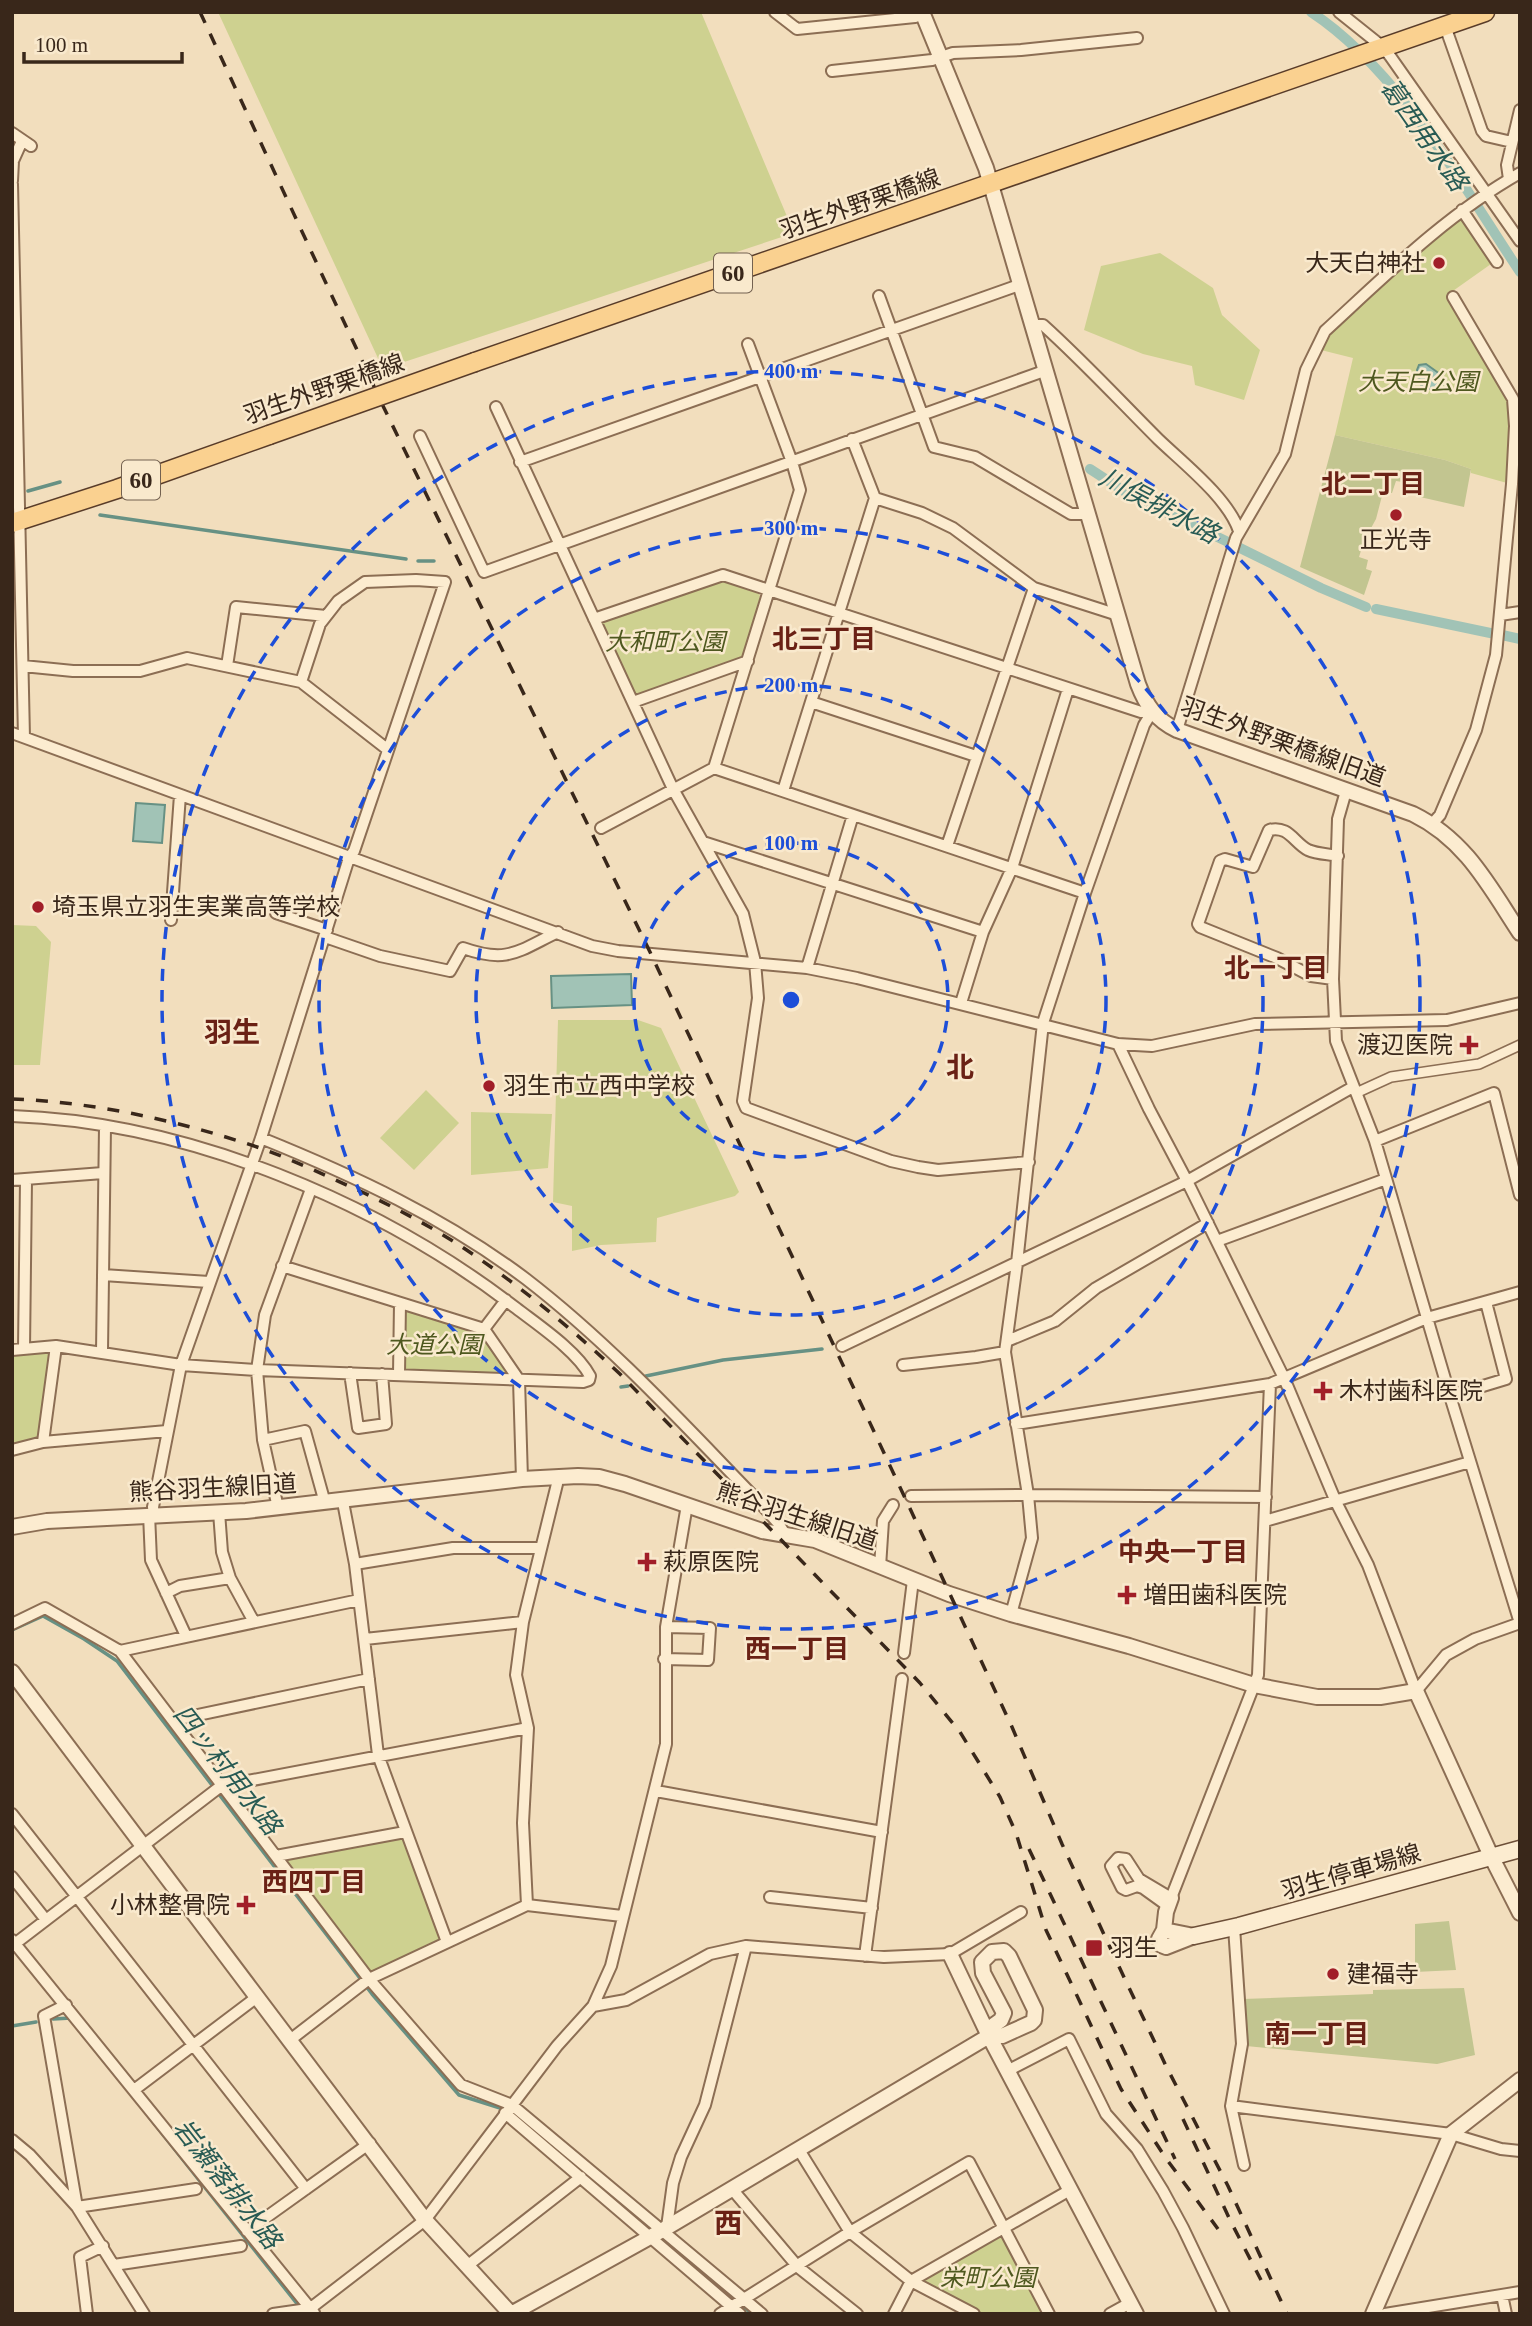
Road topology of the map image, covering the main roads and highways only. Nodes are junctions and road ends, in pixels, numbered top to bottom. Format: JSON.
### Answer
{"nodes":[{"id":1,"x":1485,"y":12,"type":"edge"},
{"id":2,"x":16,"y":522,"type":"edge"},
{"id":3,"x":1520,"y":1849,"type":"edge"},
{"id":4,"x":1194,"y":1936,"type":"road end"}],
"edges":[{"from":1,"to":2,"type":"main road","name":"羽生外野栗橋線","number":"60","bridge":true},
{"from":3,"to":4,"type":"main road","name":"羽生停車場線"}]}
